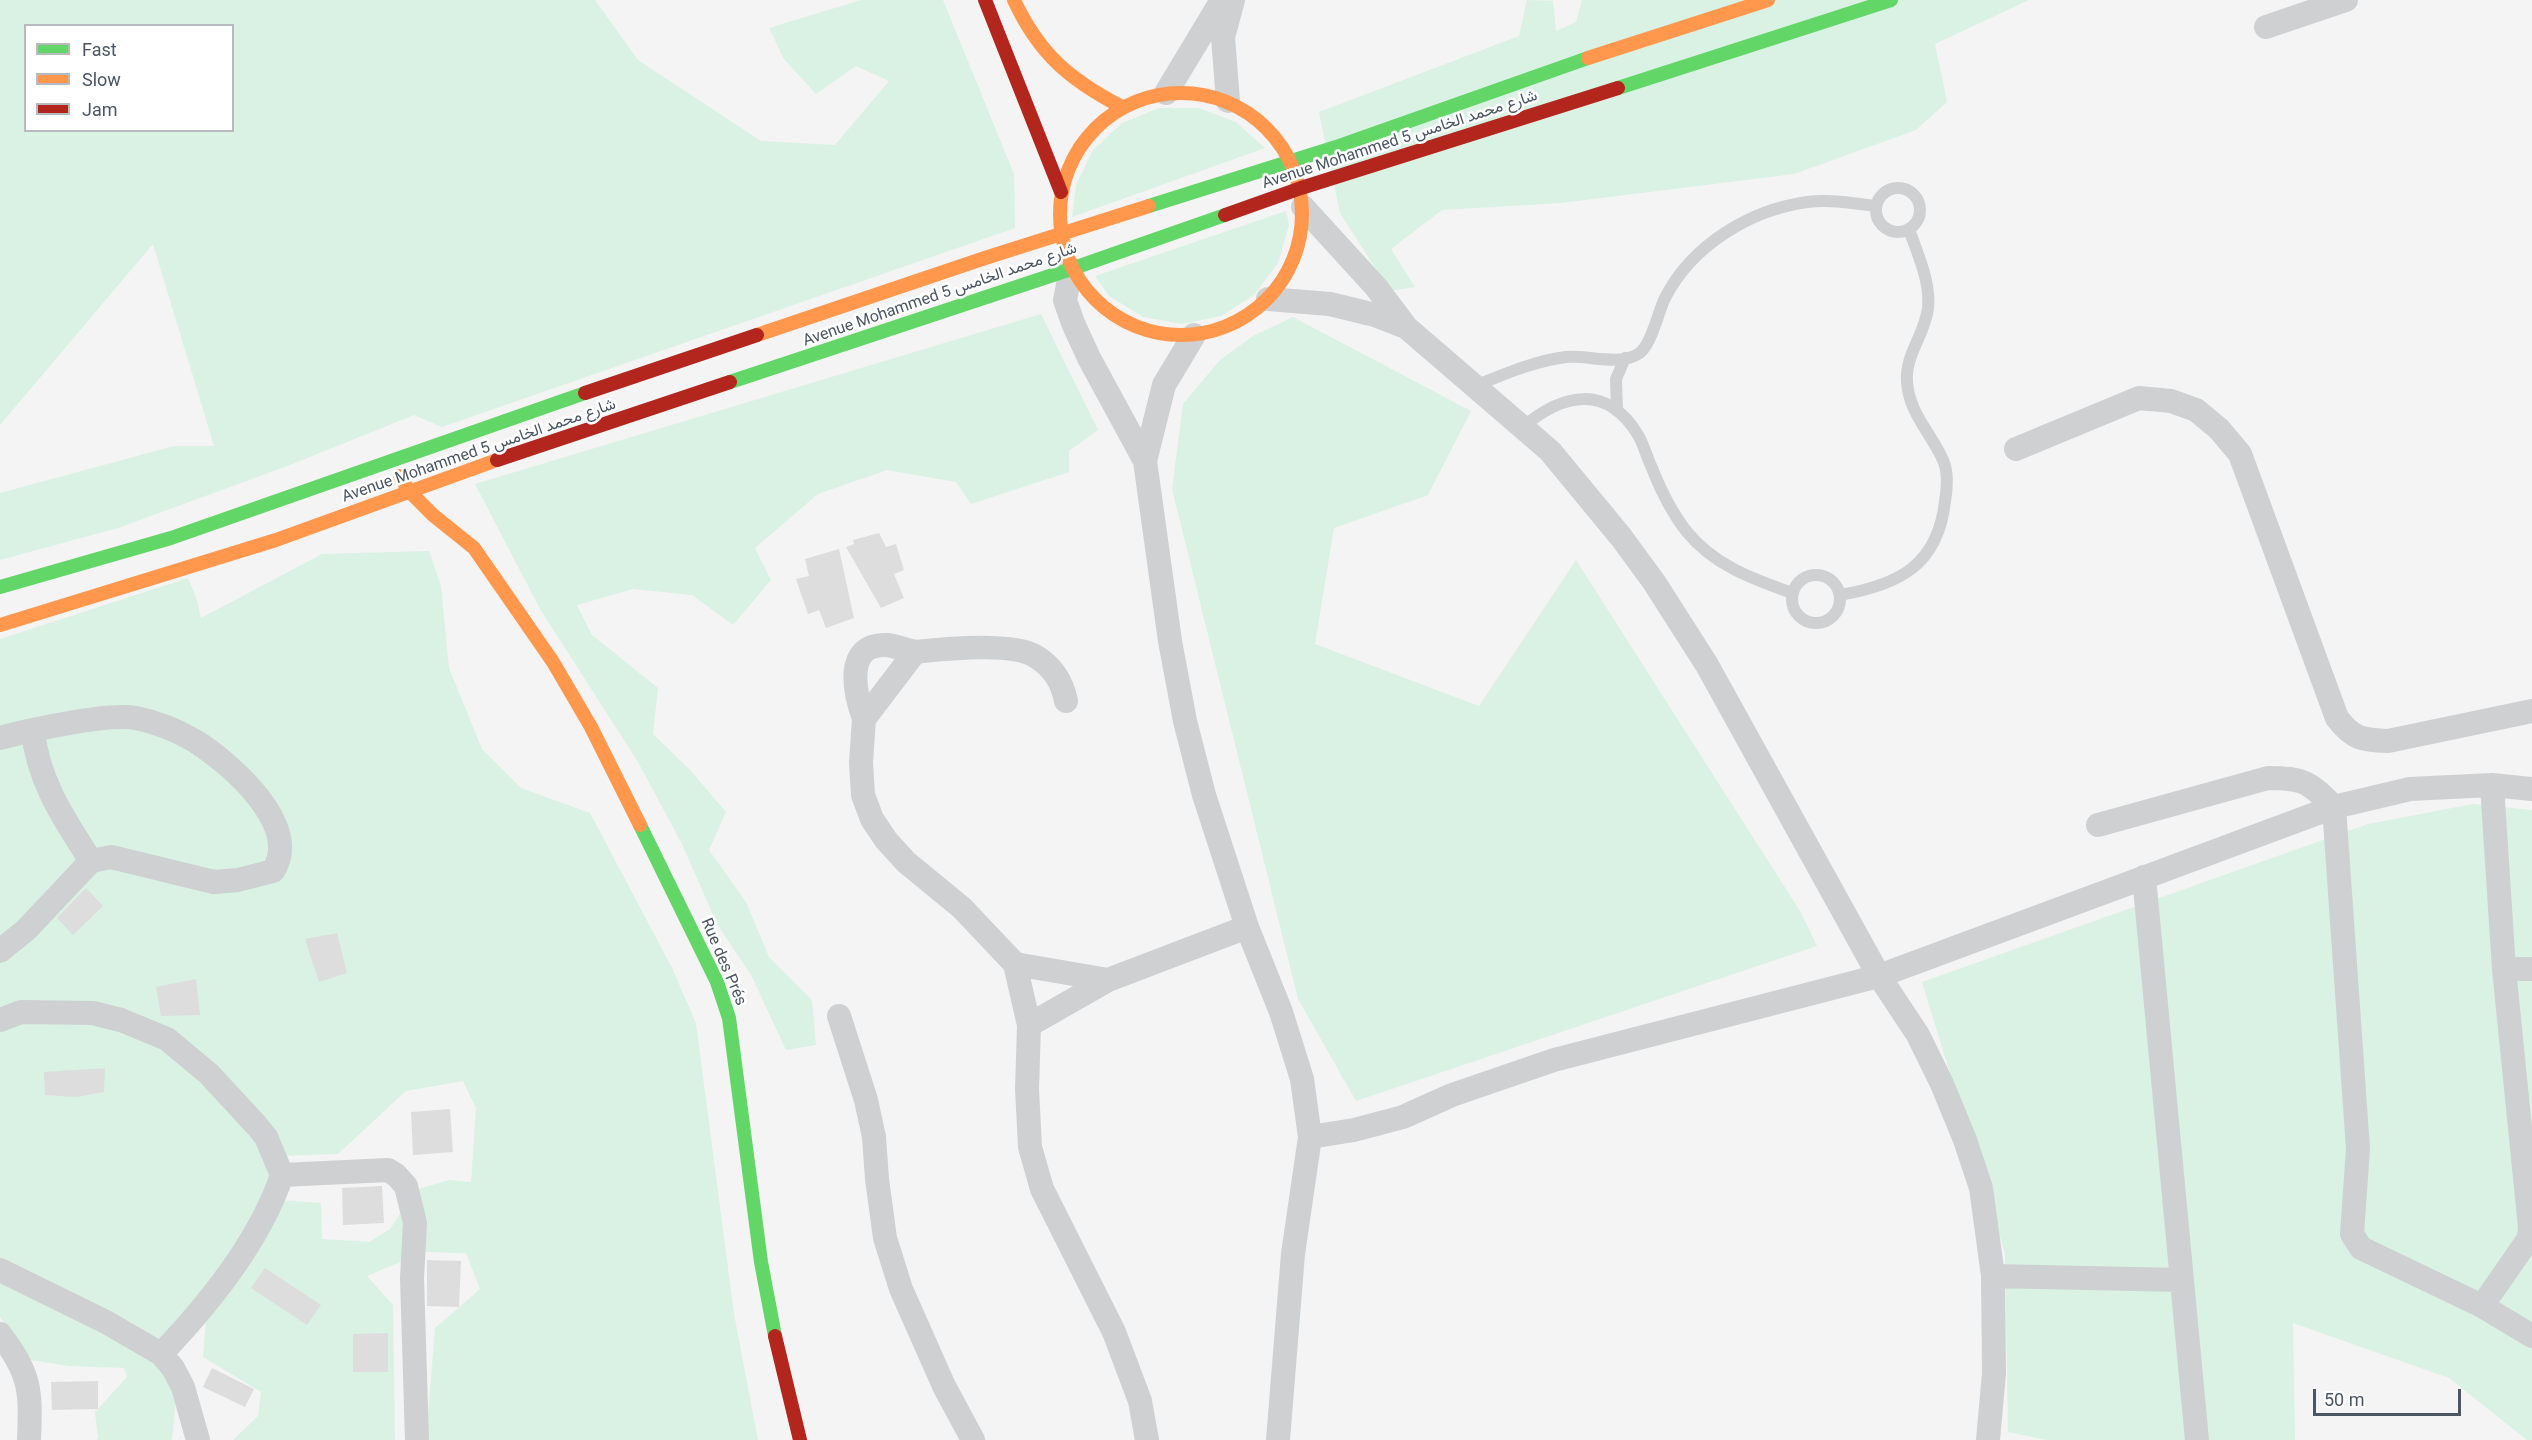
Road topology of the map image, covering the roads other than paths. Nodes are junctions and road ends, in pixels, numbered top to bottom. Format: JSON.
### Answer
{"nodes":[{"id":1,"x":985,"y":0,"type":"edge"},
{"id":2,"x":1014,"y":0,"type":"edge"},
{"id":3,"x":1222,"y":0,"type":"edge"},
{"id":4,"x":1233,"y":0,"type":"edge"},
{"id":5,"x":1768,"y":0,"type":"edge"},
{"id":6,"x":1891,"y":0,"type":"edge"},
{"id":7,"x":2346,"y":0,"type":"edge"},
{"id":8,"x":2266,"y":27,"type":"dead end"},
{"id":9,"x":1166,"y":93,"type":"junction"},
{"id":10,"x":1228,"y":101,"type":"junction"},
{"id":11,"x":1122,"y":107,"type":"junction"},
{"id":12,"x":1291,"y":160,"type":"junction"},
{"id":13,"x":1060,"y":192,"type":"junction"},
{"id":14,"x":1302,"y":197,"type":"junction"},
{"id":15,"x":1875,"y":206,"type":"junction"},
{"id":16,"x":1909,"y":229,"type":"junction"},
{"id":17,"x":1060,"y":236,"type":"junction"},
{"id":18,"x":1071,"y":269,"type":"junction"},
{"id":19,"x":1268,"y":299,"type":"junction"},
{"id":20,"x":1406,"y":327,"type":"junction"},
{"id":21,"x":1194,"y":335,"type":"junction"},
{"id":22,"x":1625,"y":358,"type":"junction"},
{"id":23,"x":1475,"y":386,"type":"junction"},
{"id":24,"x":1617,"y":411,"type":"junction"},
{"id":25,"x":1522,"y":427,"type":"junction"},
{"id":26,"x":2016,"y":449,"type":"dead end"},
{"id":27,"x":391,"y":460,"type":"junction"},
{"id":28,"x":1145,"y":461,"type":"junction"},
{"id":29,"x":442,"y":467,"type":"junction"},
{"id":30,"x":409,"y":491,"type":"junction"},
{"id":31,"x":462,"y":518,"type":"dead end"},
{"id":32,"x":474,"y":548,"type":"junction"},
{"id":33,"x":0,"y":587,"type":"edge"},
{"id":34,"x":1792,"y":593,"type":"junction"},
{"id":35,"x":1840,"y":594,"type":"junction"},
{"id":36,"x":0,"y":625,"type":"edge"},
{"id":37,"x":915,"y":652,"type":"junction"},
{"id":38,"x":1066,"y":701,"type":"dead end"},
{"id":39,"x":2532,"y":711,"type":"edge"},
{"id":40,"x":864,"y":718,"type":"junction"},
{"id":41,"x":33,"y":731,"type":"junction"},
{"id":42,"x":0,"y":738,"type":"edge"},
{"id":43,"x":2492,"y":785,"type":"junction"},
{"id":44,"x":2532,"y":789,"type":"edge"},
{"id":45,"x":2334,"y":807,"type":"junction"},
{"id":46,"x":2098,"y":825,"type":"dead end"},
{"id":47,"x":90,"y":861,"type":"junction"},
{"id":48,"x":2144,"y":877,"type":"junction"},
{"id":49,"x":1247,"y":927,"type":"junction"},
{"id":50,"x":0,"y":951,"type":"edge"},
{"id":51,"x":1015,"y":964,"type":"junction"},
{"id":52,"x":2504,"y":969,"type":"junction"},
{"id":53,"x":2532,"y":969,"type":"edge"},
{"id":54,"x":1878,"y":976,"type":"junction"},
{"id":55,"x":1108,"y":980,"type":"junction"},
{"id":56,"x":839,"y":1016,"type":"dead end"},
{"id":57,"x":0,"y":1020,"type":"edge"},
{"id":58,"x":1029,"y":1025,"type":"junction"},
{"id":59,"x":1310,"y":1137,"type":"junction"},
{"id":60,"x":282,"y":1175,"type":"junction"},
{"id":61,"x":0,"y":1270,"type":"edge"},
{"id":62,"x":1993,"y":1276,"type":"junction"},
{"id":63,"x":2181,"y":1280,"type":"junction"},
{"id":64,"x":2482,"y":1306,"type":"junction"},
{"id":65,"x":0,"y":1334,"type":"edge"},
{"id":66,"x":2532,"y":1336,"type":"edge"},
{"id":67,"x":160,"y":1354,"type":"junction"},
{"id":68,"x":29,"y":1440,"type":"edge"},
{"id":69,"x":198,"y":1440,"type":"edge"},
{"id":70,"x":417,"y":1440,"type":"edge"},
{"id":71,"x":800,"y":1440,"type":"edge"},
{"id":72,"x":973,"y":1440,"type":"edge"},
{"id":73,"x":1147,"y":1440,"type":"edge"},
{"id":74,"x":1278,"y":1440,"type":"edge"},
{"id":75,"x":1989,"y":1440,"type":"edge"},
{"id":76,"x":2197,"y":1440,"type":"edge"}],
"edges":[{"from":1,"to":13,"type":"main road"},
{"from":2,"to":11,"type":"main road"},
{"from":3,"to":9,"type":"street"},
{"from":4,"to":10,"type":"street"},
{"from":5,"to":12,"type":"main road","name":"Avenue Mohammed 5 شارع محمد الخامس"},
{"from":6,"to":14,"type":"main road","name":"Avenue Mohammed 5 شارع محمد الخامس"},
{"from":7,"to":8,"type":"street"},
{"from":9,"to":10,"type":"main road"},
{"from":9,"to":11,"type":"main road"},
{"from":10,"to":12,"type":"main road"},
{"from":11,"to":13,"type":"main road"},
{"from":12,"to":14,"type":"main road"},
{"from":12,"to":17,"type":"main road","name":"Avenue Mohammed 5 شارع محمد الخامس"},
{"from":13,"to":17,"type":"main road"},
{"from":14,"to":18,"type":"main road","name":"Avenue Mohammed 5 شارع محمد الخامس"},
{"from":14,"to":19,"type":"main road"},
{"from":14,"to":20,"type":"street"},
{"from":15,"to":16,"type":"lane"},
{"from":15,"to":16,"type":"lane"},
{"from":15,"to":22,"type":"lane"},
{"from":16,"to":35,"type":"lane"},
{"from":17,"to":18,"type":"main road"},
{"from":17,"to":29,"type":"main road","name":"Avenue Mohammed 5 شارع محمد الخامس"},
{"from":18,"to":21,"type":"main road"},
{"from":18,"to":28,"type":"street"},
{"from":18,"to":29,"type":"main road","name":"Avenue Mohammed 5 شارع محمد الخامس"},
{"from":19,"to":20,"type":"street"},
{"from":19,"to":21,"type":"main road"},
{"from":20,"to":23,"type":"street"},
{"from":21,"to":28,"type":"street"},
{"from":22,"to":23,"type":"lane"},
{"from":22,"to":24,"type":"lane"},
{"from":23,"to":25,"type":"street"},
{"from":24,"to":25,"type":"lane"},
{"from":24,"to":34,"type":"lane"},
{"from":25,"to":54,"type":"street"},
{"from":26,"to":39,"type":"street"},
{"from":27,"to":29,"type":"main road","name":"Avenue Mohammed 5 شارع محمد الخامس"},
{"from":27,"to":30,"type":"main road","name":"Rue des Prés"},
{"from":27,"to":33,"type":"main road","name":"Avenue Mohammed 5 شارع محمد الخامس"},
{"from":28,"to":49,"type":"street"},
{"from":29,"to":30,"type":"main road","name":"Avenue Mohammed 5 شارع محمد الخامس"},
{"from":30,"to":32,"type":"main road","name":"Rue des Prés"},
{"from":30,"to":36,"type":"main road","name":"Avenue Mohammed 5 شارع محمد الخامس"},
{"from":31,"to":32,"type":"main road","name":"Rue des Prés"},
{"from":32,"to":71,"type":"main road","name":"Rue des Prés"},
{"from":34,"to":35,"type":"lane"},
{"from":34,"to":35,"type":"lane"},
{"from":37,"to":38,"type":"street"},
{"from":37,"to":40,"type":"street"},
{"from":37,"to":40,"type":"street"},
{"from":40,"to":51,"type":"street"},
{"from":41,"to":42,"type":"street"},
{"from":41,"to":47,"type":"street"},
{"from":41,"to":47,"type":"street"},
{"from":43,"to":44,"type":"street"},
{"from":43,"to":45,"type":"street"},
{"from":43,"to":52,"type":"street"},
{"from":45,"to":46,"type":"street"},
{"from":45,"to":48,"type":"street"},
{"from":45,"to":64,"type":"street"},
{"from":47,"to":50,"type":"street"},
{"from":48,"to":54,"type":"street"},
{"from":48,"to":63,"type":"street"},
{"from":49,"to":55,"type":"street"},
{"from":49,"to":59,"type":"street"},
{"from":51,"to":55,"type":"street"},
{"from":51,"to":58,"type":"street"},
{"from":52,"to":53,"type":"street"},
{"from":52,"to":64,"type":"street"},
{"from":54,"to":59,"type":"street"},
{"from":54,"to":62,"type":"street"},
{"from":55,"to":58,"type":"street"},
{"from":56,"to":72,"type":"street"},
{"from":57,"to":60,"type":"street"},
{"from":58,"to":73,"type":"street"},
{"from":59,"to":74,"type":"street"},
{"from":60,"to":67,"type":"street"},
{"from":60,"to":70,"type":"street"},
{"from":61,"to":67,"type":"street"},
{"from":62,"to":63,"type":"street"},
{"from":62,"to":75,"type":"street"},
{"from":63,"to":76,"type":"street"},
{"from":64,"to":66,"type":"street"},
{"from":65,"to":68,"type":"street"},
{"from":67,"to":69,"type":"street"}]}
